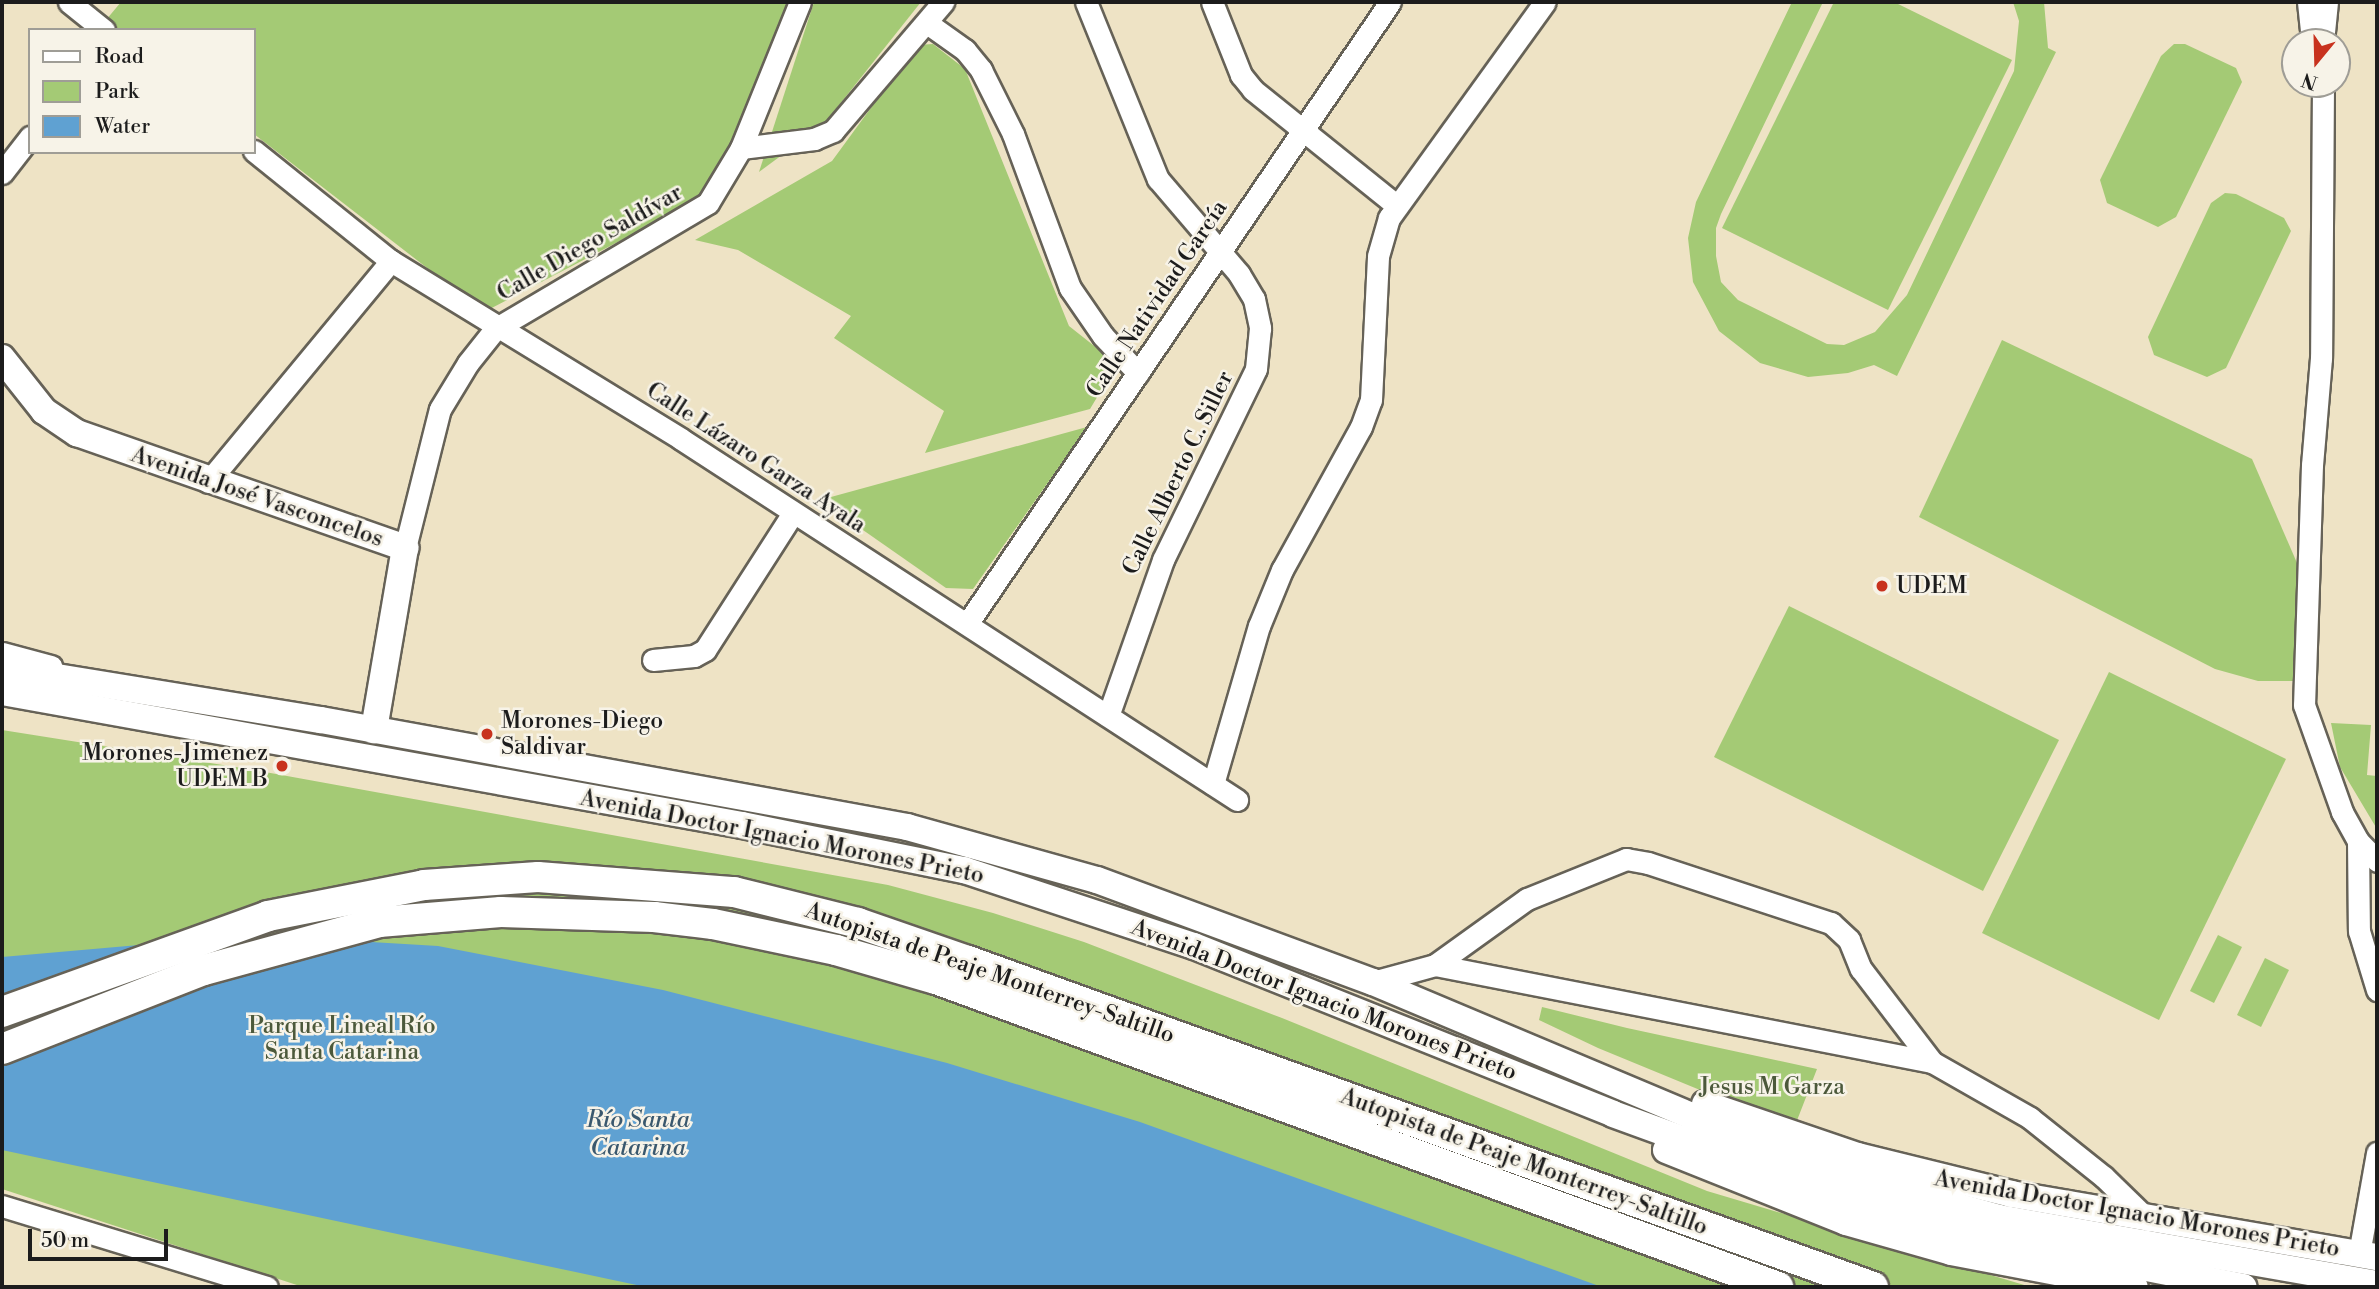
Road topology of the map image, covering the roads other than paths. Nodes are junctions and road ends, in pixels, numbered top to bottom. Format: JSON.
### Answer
{"nodes":[{"id":1,"x":69,"y":2,"type":"edge"},
{"id":2,"x":800,"y":2,"type":"edge"},
{"id":3,"x":943,"y":2,"type":"edge"},
{"id":4,"x":1086,"y":2,"type":"edge"},
{"id":5,"x":1212,"y":2,"type":"edge"},
{"id":6,"x":1545,"y":2,"type":"edge"},
{"id":7,"x":2308,"y":2,"type":"edge"},
{"id":8,"x":2327,"y":2,"type":"edge"},
{"id":9,"x":1385,"y":4,"type":"edge"},
{"id":10,"x":97,"y":16,"type":"edge"},
{"id":11,"x":927,"y":23,"type":"junction"},
{"id":12,"x":2311,"y":28,"type":"edge"},
{"id":13,"x":2324,"y":28,"type":"edge"},
{"id":14,"x":2323,"y":98,"type":"edge"},
{"id":15,"x":1302,"y":131,"type":"junction"},
{"id":16,"x":28,"y":140,"type":"edge"},
{"id":17,"x":741,"y":148,"type":"junction"},
{"id":18,"x":256,"y":152,"type":"edge"},
{"id":19,"x":2,"y":173,"type":"edge"},
{"id":20,"x":1396,"y":205,"type":"junction"},
{"id":21,"x":1221,"y":248,"type":"junction"},
{"id":22,"x":391,"y":261,"type":"junction"},
{"id":23,"x":495,"y":329,"type":"junction"},
{"id":24,"x":2,"y":358,"type":"edge"},
{"id":25,"x":1138,"y":373,"type":"junction"},
{"id":26,"x":208,"y":482,"type":"junction"},
{"id":27,"x":793,"y":513,"type":"junction"},
{"id":28,"x":405,"y":548,"type":"junction"},
{"id":29,"x":967,"y":624,"type":"junction"},
{"id":30,"x":2,"y":653,"type":"edge"},
{"id":31,"x":653,"y":660,"type":"dead end"},
{"id":32,"x":2,"y":668,"type":"edge"},
{"id":33,"x":85,"y":681,"type":"junction"},
{"id":34,"x":2,"y":692,"type":"edge"},
{"id":35,"x":57,"y":702,"type":"junction"},
{"id":36,"x":2,"y":704,"type":"edge"},
{"id":37,"x":1108,"y":716,"type":"junction"},
{"id":38,"x":374,"y":730,"type":"junction"},
{"id":39,"x":1213,"y":784,"type":"junction"},
{"id":40,"x":1237,"y":800,"type":"dead end"},
{"id":41,"x":2358,"y":841,"type":"junction"},
{"id":42,"x":2377,"y":861,"type":"edge"},
{"id":43,"x":1435,"y":965,"type":"junction"},
{"id":44,"x":1373,"y":982,"type":"junction"},
{"id":45,"x":2377,"y":990,"type":"edge"},
{"id":46,"x":2,"y":1012,"type":"edge"},
{"id":47,"x":2,"y":1049,"type":"edge"},
{"id":48,"x":1932,"y":1062,"type":"junction"},
{"id":49,"x":1617,"y":1083,"type":"junction"},
{"id":50,"x":1613,"y":1114,"type":"junction"},
{"id":51,"x":1670,"y":1120,"type":"junction"},
{"id":52,"x":2377,"y":1153,"type":"edge"},
{"id":53,"x":2,"y":1206,"type":"edge"},
{"id":54,"x":2148,"y":1220,"type":"junction"},
{"id":55,"x":2368,"y":1256,"type":"edge"},
{"id":56,"x":2377,"y":1284,"type":"edge"},
{"id":57,"x":267,"y":1287,"type":"edge"},
{"id":58,"x":1779,"y":1287,"type":"edge"},
{"id":59,"x":1872,"y":1287,"type":"edge"},
{"id":60,"x":2134,"y":1287,"type":"edge"},
{"id":61,"x":2244,"y":1287,"type":"edge"}],
"edges":[{"from":1,"to":10,"type":"street"},
{"from":2,"to":17,"type":"street","name":"Calle Diego Saldívar"},
{"from":3,"to":11,"type":"street"},
{"from":4,"to":21,"type":"street","name":"Calle Alberto C. Siller"},
{"from":5,"to":15,"type":"street"},
{"from":6,"to":20,"type":"street"},
{"from":7,"to":12,"type":"street"},
{"from":8,"to":13,"type":"street"},
{"from":9,"to":15,"type":"street","name":"Calle Natividad García"},
{"from":11,"to":17,"type":"street"},
{"from":11,"to":25,"type":"street"},
{"from":14,"to":41,"type":"street"},
{"from":15,"to":20,"type":"street"},
{"from":15,"to":21,"type":"street","name":"Calle Natividad García"},
{"from":16,"to":19,"type":"street"},
{"from":17,"to":23,"type":"street","name":"Calle Diego Saldívar"},
{"from":18,"to":22,"type":"street","name":"Calle Lázaro Garza Ayala"},
{"from":20,"to":39,"type":"street"},
{"from":21,"to":25,"type":"street","name":"Calle Natividad García"},
{"from":21,"to":37,"type":"street","name":"Calle Alberto C. Siller"},
{"from":22,"to":23,"type":"street","name":"Calle Lázaro Garza Ayala"},
{"from":22,"to":26,"type":"street"},
{"from":23,"to":27,"type":"street","name":"Calle Lázaro Garza Ayala"},
{"from":23,"to":28,"type":"street","name":"Calle Diego Saldívar"},
{"from":24,"to":26,"type":"main road","name":"Avenida José Vasconcelos"},
{"from":25,"to":29,"type":"street","name":"Calle Natividad García"},
{"from":26,"to":28,"type":"main road","name":"Avenida José Vasconcelos"},
{"from":27,"to":29,"type":"street","name":"Calle Lázaro Garza Ayala"},
{"from":27,"to":31,"type":"street"},
{"from":28,"to":38,"type":"main road","name":"Avenida José Vasconcelos"},
{"from":29,"to":37,"type":"street","name":"Calle Lázaro Garza Ayala"},
{"from":30,"to":33,"type":"street","name":"Avenida Doctor Ignacio Morones Prieto"},
{"from":32,"to":33,"type":"main road","name":"Avenida Doctor Ignacio Morones Prieto"},
{"from":33,"to":38,"type":"main road","name":"Avenida Doctor Ignacio Morones Prieto"},
{"from":34,"to":35,"type":"main road","name":"Avenida Doctor Ignacio Morones Prieto"},
{"from":35,"to":36,"type":"street"},
{"from":35,"to":50,"type":"main road","name":"Avenida Doctor Ignacio Morones Prieto"},
{"from":37,"to":39,"type":"street","name":"Calle Lázaro Garza Ayala"},
{"from":38,"to":44,"type":"main road","name":"Avenida Doctor Ignacio Morones Prieto"},
{"from":39,"to":40,"type":"street","name":"Calle Lázaro Garza Ayala"},
{"from":41,"to":42,"type":"street"},
{"from":41,"to":45,"type":"street"},
{"from":43,"to":44,"type":"street"},
{"from":43,"to":48,"type":"street"},
{"from":43,"to":48,"type":"street"},
{"from":44,"to":49,"type":"main road","name":"Avenida Doctor Ignacio Morones Prieto"},
{"from":46,"to":59,"type":"highway","name":"Autopista de Peaje Monterrey-Saltillo"},
{"from":47,"to":58,"type":"highway","name":"Autopista de Peaje Monterrey-Saltillo"},
{"from":48,"to":54,"type":"street"},
{"from":49,"to":51,"type":"main road","name":"Avenida Doctor Ignacio Morones Prieto"},
{"from":49,"to":54,"type":"main road","name":"Avenida Doctor Ignacio Morones Prieto"},
{"from":50,"to":51,"type":"main road","name":"Avenida Doctor Ignacio Morones Prieto"},
{"from":50,"to":60,"type":"main road","name":"Avenida Doctor Ignacio Morones Prieto"},
{"from":51,"to":56,"type":"main road","name":"Avenida Doctor Ignacio Morones Prieto"},
{"from":51,"to":61,"type":"main road","name":"Avenida Doctor Ignacio Morones Prieto"},
{"from":52,"to":55,"type":"street"},
{"from":53,"to":57,"type":"street"},
{"from":54,"to":55,"type":"main road","name":"Avenida Doctor Ignacio Morones Prieto"}]}
